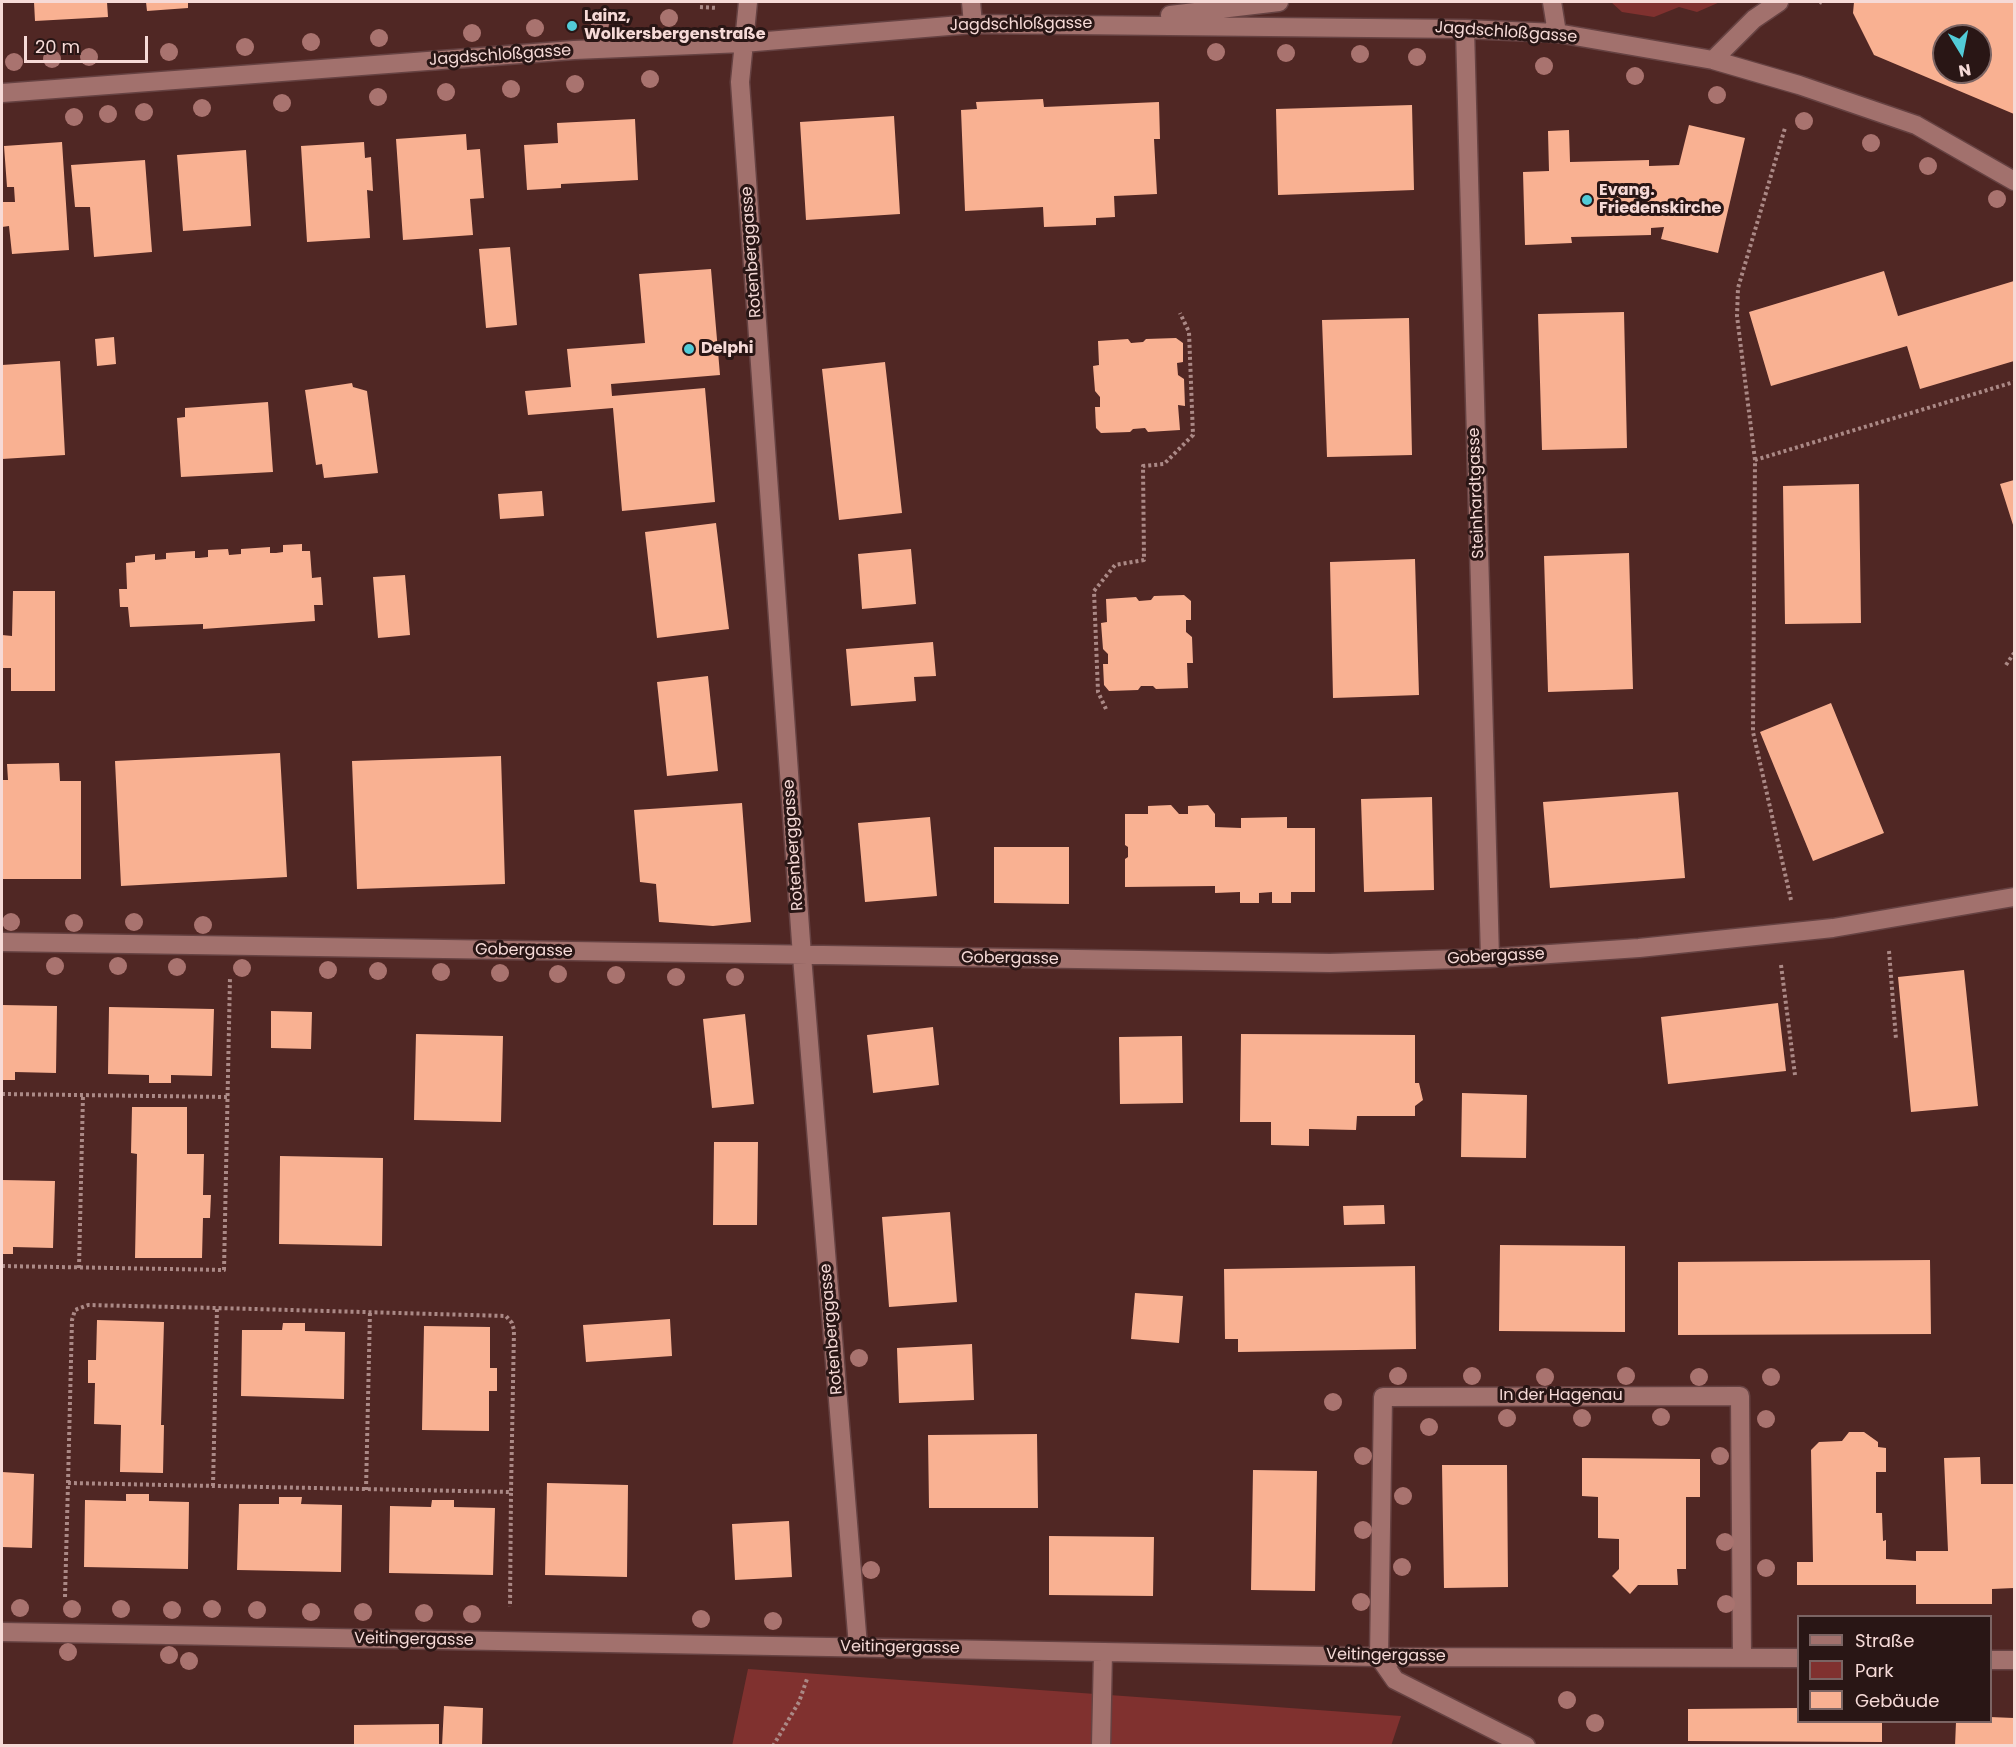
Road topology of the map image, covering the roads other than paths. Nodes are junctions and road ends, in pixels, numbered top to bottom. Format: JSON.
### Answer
{"nodes":[{"id":1,"x":748,"y":2,"type":"edge"},
{"id":2,"x":971,"y":2,"type":"edge"},
{"id":3,"x":1279,"y":2,"type":"edge"},
{"id":4,"x":1552,"y":2,"type":"edge"},
{"id":5,"x":1779,"y":2,"type":"edge"},
{"id":6,"x":973,"y":24,"type":"junction"},
{"id":7,"x":1100,"y":24,"type":"junction"},
{"id":8,"x":1465,"y":29,"type":"junction"},
{"id":9,"x":1557,"y":33,"type":"junction"},
{"id":10,"x":743,"y":43,"type":"junction"},
{"id":11,"x":1713,"y":60,"type":"junction"},
{"id":12,"x":2,"y":93,"type":"edge"},
{"id":13,"x":2014,"y":181,"type":"edge"},
{"id":14,"x":2014,"y":897,"type":"edge"},
{"id":15,"x":2,"y":942,"type":"edge"},
{"id":16,"x":802,"y":956,"type":"junction"},
{"id":17,"x":1490,"y":958,"type":"junction"},
{"id":18,"x":2,"y":1632,"type":"edge"},
{"id":19,"x":858,"y":1646,"type":"junction"},
{"id":20,"x":1103,"y":1652,"type":"junction"},
{"id":21,"x":1379,"y":1657,"type":"junction"},
{"id":22,"x":1742,"y":1657,"type":"junction"},
{"id":23,"x":1797,"y":1658,"type":"edge"},
{"id":24,"x":1992,"y":1660,"type":"edge"},
{"id":25,"x":2014,"y":1660,"type":"edge"},
{"id":26,"x":1101,"y":1746,"type":"edge"},
{"id":27,"x":1526,"y":1746,"type":"edge"}],
"edges":[{"from":1,"to":10,"type":"street","name":"Rotenberggasse"},
{"from":2,"to":6,"type":"street"},
{"from":3,"to":7,"type":"street"},
{"from":4,"to":9,"type":"street"},
{"from":5,"to":11,"type":"street"},
{"from":6,"to":7,"type":"street","name":"Jagdschloßgasse"},
{"from":6,"to":10,"type":"street","name":"Jagdschloßgasse"},
{"from":7,"to":8,"type":"street","name":"Jagdschloßgasse"},
{"from":8,"to":9,"type":"street","name":"Jagdschloßgasse"},
{"from":8,"to":17,"type":"street","name":"Steinhardtgasse"},
{"from":9,"to":11,"type":"street","name":"Jagdschloßgasse"},
{"from":10,"to":12,"type":"street","name":"Jagdschloßgasse"},
{"from":10,"to":16,"type":"street","name":"Rotenberggasse"},
{"from":11,"to":13,"type":"street","name":"Jagdschloßgasse"},
{"from":14,"to":17,"type":"street","name":"Gobergasse"},
{"from":15,"to":16,"type":"street","name":"Gobergasse"},
{"from":16,"to":17,"type":"street","name":"Gobergasse"},
{"from":16,"to":19,"type":"street","name":"Rotenberggasse"},
{"from":18,"to":19,"type":"street","name":"Veitingergasse"},
{"from":19,"to":20,"type":"street","name":"Veitingergasse"},
{"from":20,"to":21,"type":"street","name":"Veitingergasse"},
{"from":20,"to":26,"type":"street"},
{"from":21,"to":22,"type":"street","name":"Veitingergasse"},
{"from":21,"to":22,"type":"street","name":"In der Hagenau"},
{"from":21,"to":27,"type":"street"},
{"from":22,"to":23,"type":"street","name":"Veitingergasse"},
{"from":24,"to":25,"type":"street"}]}
